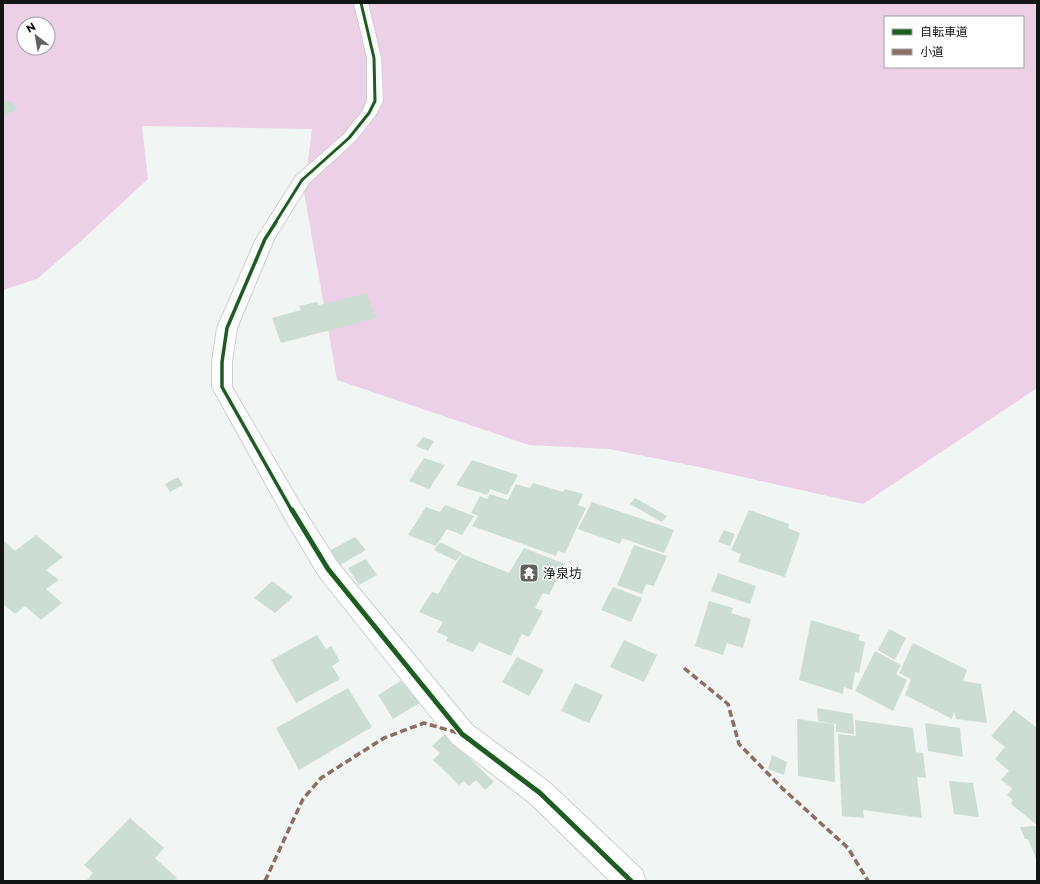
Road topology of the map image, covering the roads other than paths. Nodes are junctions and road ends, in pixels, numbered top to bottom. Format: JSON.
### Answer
{"nodes":[{"id":1,"x":360,"y":3,"type":"edge"},
{"id":2,"x":631,"y":881,"type":"edge"}],
"edges":[{"from":1,"to":2,"type":"street"}]}
